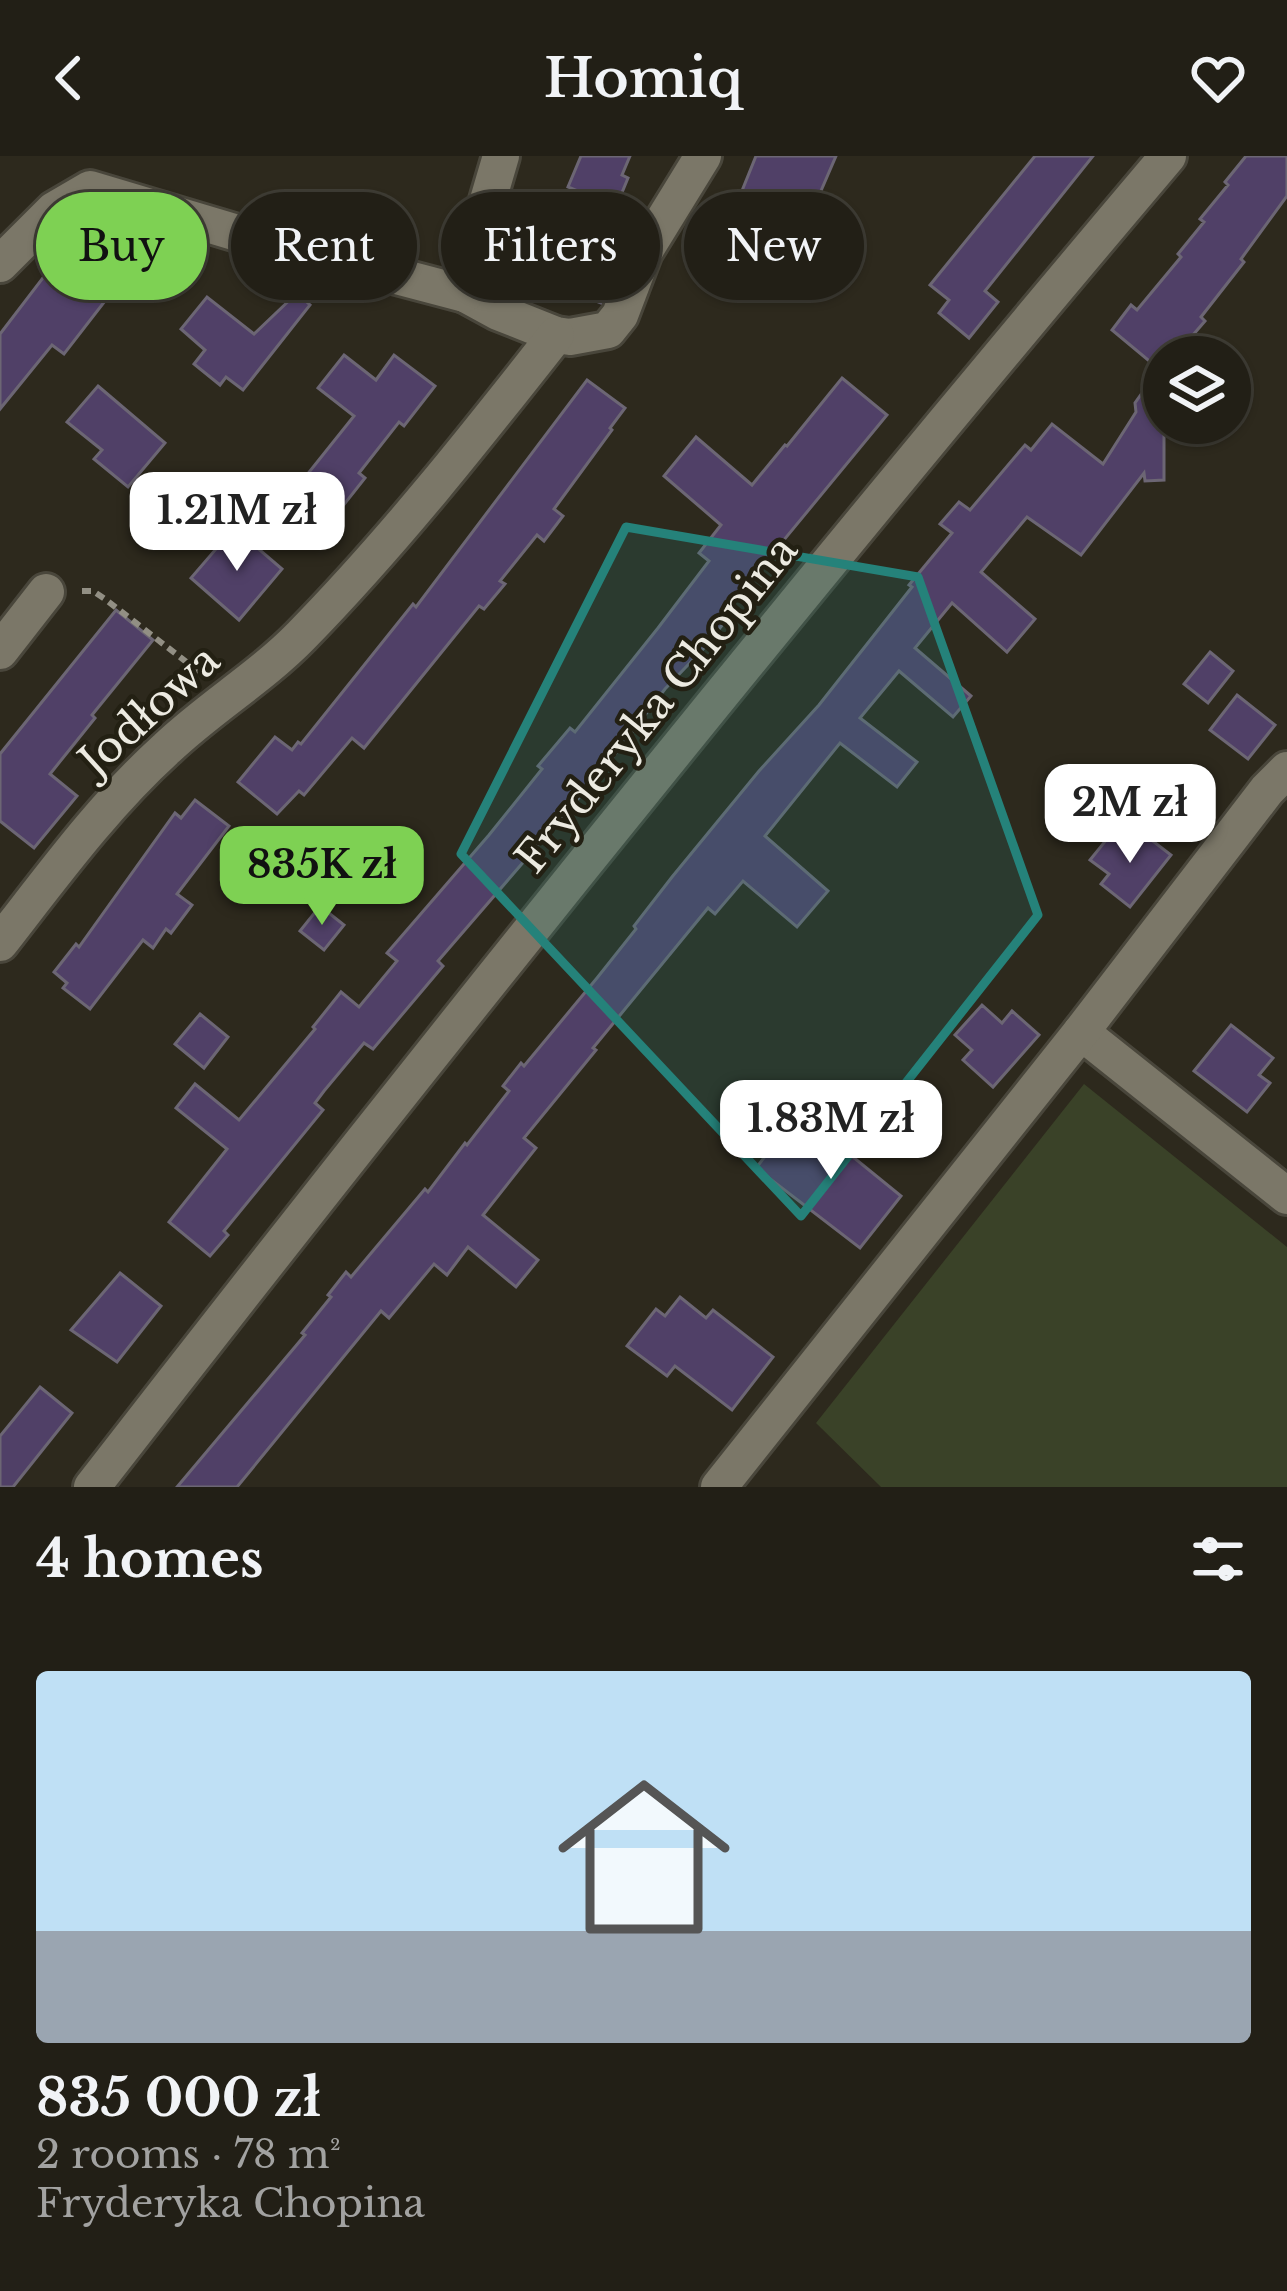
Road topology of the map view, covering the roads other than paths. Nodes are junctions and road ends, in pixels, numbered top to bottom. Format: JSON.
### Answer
{"nodes":[{"id":1,"x":501,"y":156,"type":"edge"},
{"id":2,"x":703,"y":156,"type":"edge"},
{"id":3,"x":1168,"y":156,"type":"edge"},
{"id":4,"x":490,"y":192,"type":"edge"},
{"id":5,"x":0,"y":264,"type":"edge"},
{"id":6,"x":441,"y":288,"type":"edge"},
{"id":7,"x":476,"y":300,"type":"edge"},
{"id":8,"x":556,"y":335,"type":"junction"},
{"id":9,"x":46,"y":592,"type":"road end"},
{"id":10,"x":0,"y":651,"type":"edge"},
{"id":11,"x":1287,"y":770,"type":"edge"},
{"id":12,"x":0,"y":943,"type":"edge"},
{"id":13,"x":1081,"y":1032,"type":"junction"},
{"id":14,"x":1287,"y":1196,"type":"edge"},
{"id":15,"x":92,"y":1487,"type":"edge"},
{"id":16,"x":718,"y":1487,"type":"edge"}],
"edges":[{"from":1,"to":4,"type":"street"},
{"from":2,"to":8,"type":"street"},
{"from":3,"to":15,"type":"street","name":"Fryderyka Chopina"},
{"from":5,"to":6,"type":"street"},
{"from":7,"to":8,"type":"street"},
{"from":8,"to":12,"type":"street","name":"Jodłowa"},
{"from":9,"to":10,"type":"street"},
{"from":11,"to":13,"type":"street"},
{"from":13,"to":14,"type":"street"},
{"from":13,"to":16,"type":"street"}]}
